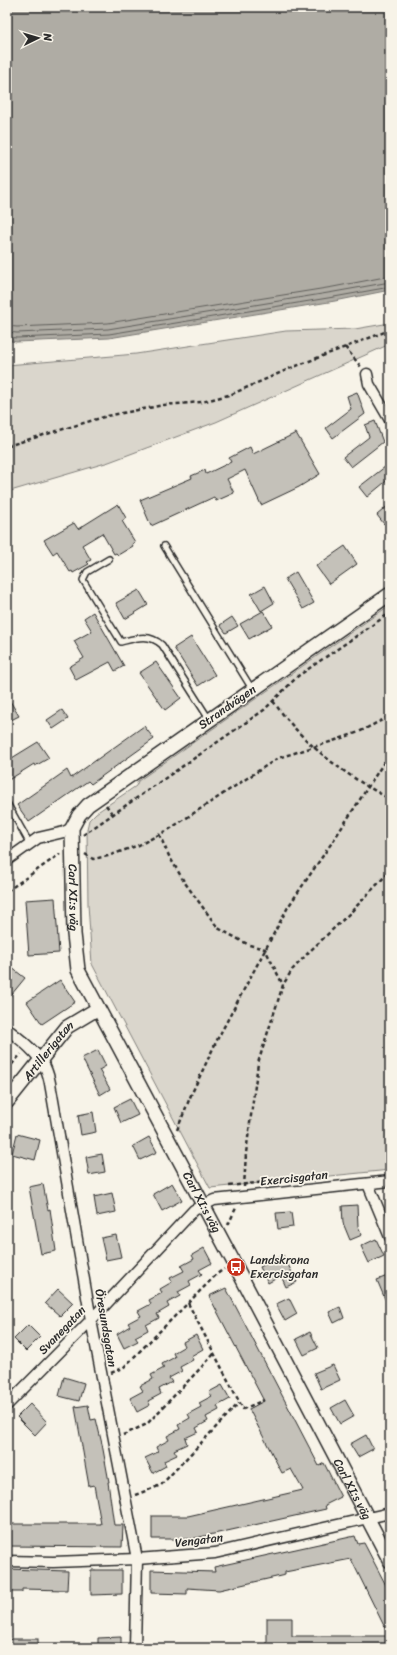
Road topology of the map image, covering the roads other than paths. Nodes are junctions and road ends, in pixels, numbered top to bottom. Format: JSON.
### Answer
{"nodes":[{"id":1,"x":367,"y":374,"type":"road end"},
{"id":2,"x":390,"y":420,"type":"edge"},
{"id":3,"x":164,"y":546,"type":"dead end"},
{"id":4,"x":109,"y":559,"type":"dead end"},
{"id":5,"x":390,"y":594,"type":"edge"},
{"id":6,"x":253,"y":689,"type":"junction"},
{"id":7,"x":210,"y":720,"type":"junction"},
{"id":8,"x":7,"y":803,"type":"edge"},
{"id":9,"x":72,"y":828,"type":"junction"},
{"id":10,"x":30,"y":844,"type":"junction"},
{"id":11,"x":7,"y":860,"type":"edge"},
{"id":12,"x":97,"y":1009,"type":"junction"},
{"id":13,"x":7,"y":1029,"type":"edge"},
{"id":14,"x":40,"y":1059,"type":"junction"},
{"id":15,"x":7,"y":1102,"type":"edge"},
{"id":16,"x":390,"y":1181,"type":"edge"},
{"id":17,"x":368,"y":1184,"type":"junction"},
{"id":18,"x":203,"y":1205,"type":"junction"},
{"id":19,"x":390,"y":1237,"type":"edge"},
{"id":20,"x":91,"y":1320,"type":"junction"},
{"id":21,"x":7,"y":1406,"type":"edge"},
{"id":22,"x":390,"y":1513,"type":"edge"},
{"id":23,"x":367,"y":1517,"type":"junction"},
{"id":24,"x":137,"y":1559,"type":"junction"},
{"id":25,"x":7,"y":1561,"type":"edge"},
{"id":26,"x":390,"y":1562,"type":"edge"},
{"id":27,"x":135,"y":1648,"type":"edge"}],
"edges":[{"from":1,"to":2,"type":"street"},
{"from":3,"to":6,"type":"lane"},
{"from":4,"to":7,"type":"lane"},
{"from":5,"to":6,"type":"street","name":"Strandvägen"},
{"from":6,"to":7,"type":"street","name":"Strandvägen"},
{"from":7,"to":9,"type":"street","name":"Strandvägen"},
{"from":8,"to":10,"type":"lane"},
{"from":9,"to":10,"type":"street"},
{"from":9,"to":12,"type":"street","name":"Carl XI:s väg"},
{"from":10,"to":11,"type":"street"},
{"from":12,"to":14,"type":"street","name":"Artillerigatan"},
{"from":12,"to":18,"type":"street","name":"Carl XI:s väg"},
{"from":13,"to":14,"type":"street","name":"Öresundsgatan"},
{"from":14,"to":15,"type":"street","name":"Artillerigatan"},
{"from":14,"to":20,"type":"street","name":"Öresundsgatan"},
{"from":16,"to":17,"type":"street","name":"Exercisgatan"},
{"from":17,"to":18,"type":"street","name":"Exercisgatan"},
{"from":17,"to":19,"type":"street"},
{"from":18,"to":20,"type":"street","name":"Svanegatan"},
{"from":18,"to":23,"type":"street","name":"Carl XI:s väg"},
{"from":20,"to":21,"type":"street","name":"Svanegatan"},
{"from":20,"to":24,"type":"street","name":"Öresundsgatan"},
{"from":22,"to":23,"type":"street","name":"Vengatan"},
{"from":23,"to":24,"type":"street","name":"Vengatan"},
{"from":23,"to":26,"type":"street","name":"Carl XI:s väg"},
{"from":24,"to":25,"type":"street","name":"Vengatan"},
{"from":24,"to":27,"type":"street","name":"Öresundsgatan"}]}
